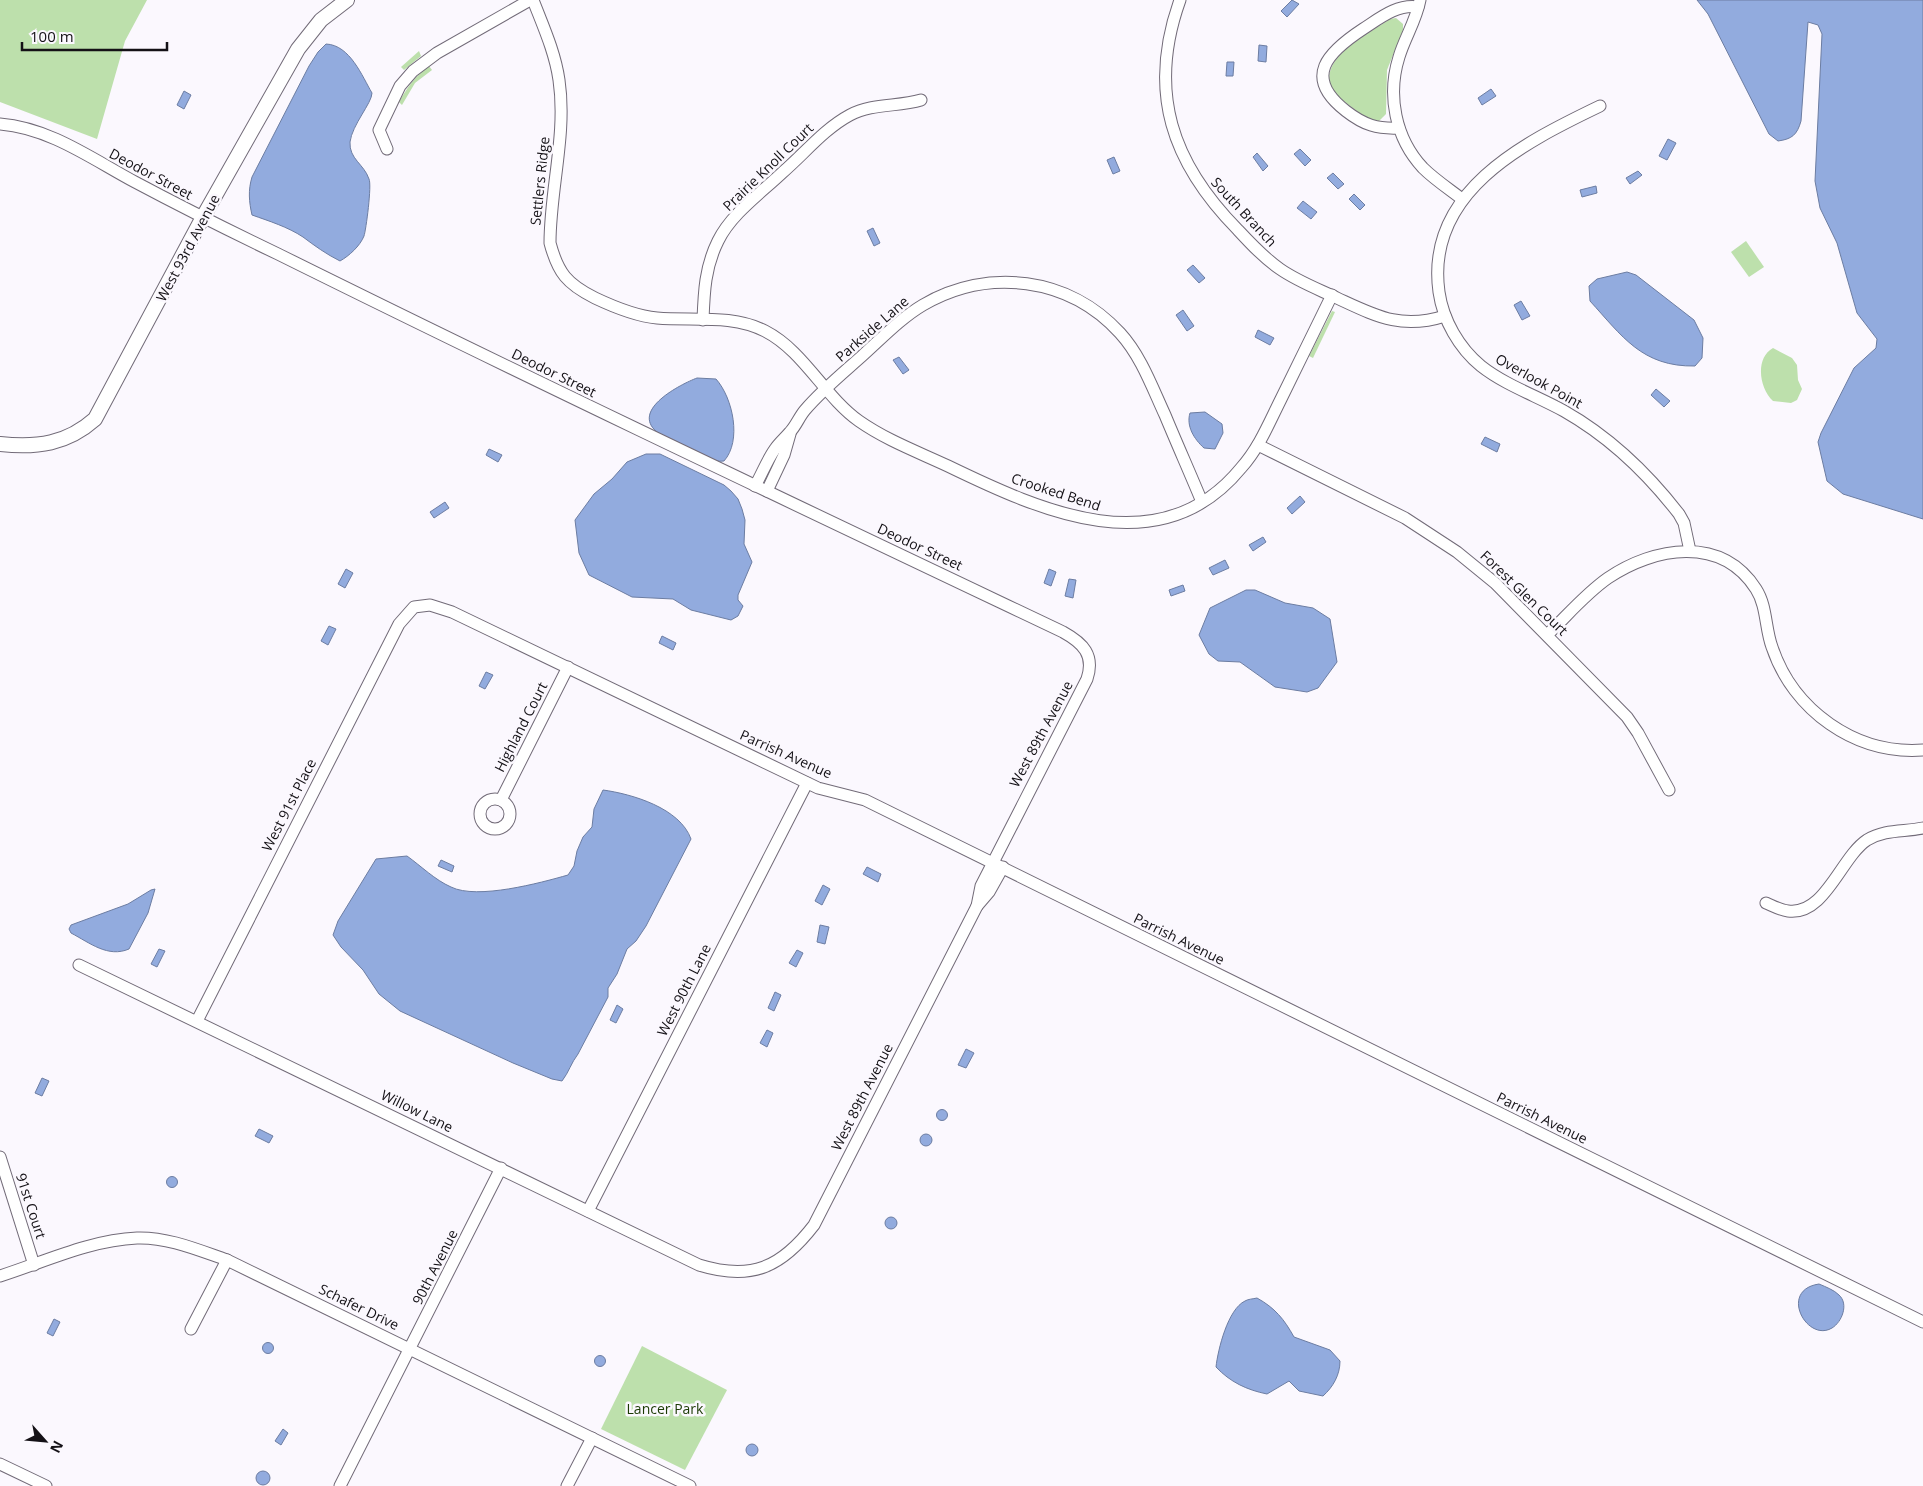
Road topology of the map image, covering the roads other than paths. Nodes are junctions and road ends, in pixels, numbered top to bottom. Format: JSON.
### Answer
{"nodes":[{"id":1,"x":347,"y":0,"type":"edge"},
{"id":2,"x":532,"y":0,"type":"edge"},
{"id":3,"x":1180,"y":0,"type":"edge"},
{"id":4,"x":1419,"y":4,"type":"edge"},
{"id":5,"x":921,"y":100,"type":"dead end"},
{"id":6,"x":1600,"y":106,"type":"dead end"},
{"id":7,"x":0,"y":124,"type":"edge"},
{"id":8,"x":1399,"y":128,"type":"junction"},
{"id":9,"x":387,"y":149,"type":"dead end"},
{"id":10,"x":1462,"y":199,"type":"junction"},
{"id":11,"x":203,"y":218,"type":"junction"},
{"id":12,"x":1332,"y":295,"type":"junction"},
{"id":13,"x":1445,"y":316,"type":"junction"},
{"id":14,"x":703,"y":320,"type":"junction"},
{"id":15,"x":826,"y":388,"type":"junction"},
{"id":16,"x":791,"y":432,"type":"junction"},
{"id":17,"x":0,"y":444,"type":"edge"},
{"id":18,"x":1258,"y":444,"type":"junction"},
{"id":19,"x":755,"y":486,"type":"junction"},
{"id":20,"x":767,"y":492,"type":"junction"},
{"id":21,"x":1202,"y":502,"type":"junction"},
{"id":22,"x":1690,"y":551,"type":"junction"},
{"id":23,"x":414,"y":607,"type":"joint"},
{"id":24,"x":1547,"y":635,"type":"junction"},
{"id":25,"x":1090,"y":657,"type":"joint"},
{"id":26,"x":568,"y":667,"type":"junction"},
{"id":27,"x":1923,"y":750,"type":"edge"},
{"id":28,"x":807,"y":783,"type":"junction"},
{"id":29,"x":1669,"y":790,"type":"dead end"},
{"id":30,"x":501,"y":800,"type":"dead end"},
{"id":31,"x":1923,"y":828,"type":"edge"},
{"id":32,"x":998,"y":865,"type":"junction"},
{"id":33,"x":1766,"y":903,"type":"dead end"},
{"id":34,"x":79,"y":965,"type":"dead end"},
{"id":35,"x":197,"y":1021,"type":"junction"},
{"id":36,"x":0,"y":1157,"type":"edge"},
{"id":37,"x":501,"y":1168,"type":"junction"},
{"id":38,"x":588,"y":1211,"type":"junction"},
{"id":39,"x":226,"y":1260,"type":"junction"},
{"id":40,"x":34,"y":1265,"type":"junction"},
{"id":41,"x":745,"y":1272,"type":"joint"},
{"id":42,"x":0,"y":1276,"type":"edge"},
{"id":43,"x":1923,"y":1322,"type":"edge"},
{"id":44,"x":192,"y":1329,"type":"dead end"},
{"id":45,"x":410,"y":1349,"type":"junction"},
{"id":46,"x":592,"y":1438,"type":"junction"},
{"id":47,"x":0,"y":1464,"type":"edge"},
{"id":48,"x":46,"y":1486,"type":"edge"},
{"id":49,"x":340,"y":1486,"type":"edge"},
{"id":50,"x":567,"y":1486,"type":"edge"},
{"id":51,"x":690,"y":1486,"type":"edge"}],
"edges":[{"from":1,"to":11,"type":"street","name":"West 93rd Avenue"},
{"from":2,"to":9,"type":"street"},
{"from":2,"to":14,"type":"street","name":"Settlers Ridge"},
{"from":3,"to":12,"type":"street","name":"South Branch"},
{"from":4,"to":8,"type":"street"},
{"from":4,"to":8,"type":"street"},
{"from":5,"to":14,"type":"street","name":"Prairie Knoll Court"},
{"from":6,"to":10,"type":"street","name":"Overlook Point"},
{"from":7,"to":11,"type":"street","name":"Deodor Street"},
{"from":8,"to":10,"type":"street"},
{"from":10,"to":13,"type":"street","name":"Overlook Point"},
{"from":11,"to":17,"type":"street","name":"West 93rd Avenue"},
{"from":11,"to":19,"type":"street","name":"Deodor Street"},
{"from":12,"to":13,"type":"street","name":"South Branch"},
{"from":12,"to":18,"type":"street","name":"Crooked Bend"},
{"from":13,"to":22,"type":"street","name":"Overlook Point"},
{"from":14,"to":15,"type":"street","name":"Crooked Bend"},
{"from":15,"to":16,"type":"street","name":"Parkside Lane"},
{"from":15,"to":21,"type":"street","name":"Crooked Bend"},
{"from":15,"to":21,"type":"street","name":"Parkside Lane"},
{"from":16,"to":19,"type":"street","name":"Parkside Lane"},
{"from":16,"to":20,"type":"street","name":"Parkside Lane"},
{"from":18,"to":21,"type":"street","name":"Crooked Bend"},
{"from":18,"to":24,"type":"street","name":"Forest Glen Court"},
{"from":19,"to":20,"type":"street","name":"Deodor Street"},
{"from":20,"to":25,"type":"street","name":"Deodor Street"},
{"from":22,"to":24,"type":"street"},
{"from":22,"to":27,"type":"street"},
{"from":23,"to":26,"type":"street","name":"Parrish Avenue"},
{"from":23,"to":35,"type":"street","name":"West 91st Place"},
{"from":24,"to":29,"type":"street","name":"Forest Glen Court"},
{"from":25,"to":32,"type":"street","name":"West 89th Avenue"},
{"from":26,"to":28,"type":"street","name":"Parrish Avenue"},
{"from":26,"to":30,"type":"street","name":"Highland Court"},
{"from":28,"to":32,"type":"street","name":"Parrish Avenue"},
{"from":28,"to":38,"type":"street","name":"West 90th Lane"},
{"from":31,"to":33,"type":"street"},
{"from":32,"to":41,"type":"street","name":"West 89th Avenue"},
{"from":32,"to":43,"type":"street","name":"Parrish Avenue"},
{"from":34,"to":35,"type":"street","name":"Willow Lane"},
{"from":35,"to":37,"type":"street","name":"Willow Lane"},
{"from":36,"to":40,"type":"street","name":"91st Court"},
{"from":37,"to":38,"type":"street","name":"Willow Lane"},
{"from":37,"to":45,"type":"street","name":"90th Avenue"},
{"from":38,"to":41,"type":"street","name":"Willow Lane"},
{"from":39,"to":40,"type":"street","name":"Schafer Drive"},
{"from":39,"to":44,"type":"street"},
{"from":39,"to":45,"type":"street","name":"Schafer Drive"},
{"from":40,"to":42,"type":"street","name":"Schafer Drive"},
{"from":45,"to":46,"type":"street","name":"Schafer Drive"},
{"from":45,"to":49,"type":"street","name":"90th Avenue"},
{"from":46,"to":50,"type":"street"},
{"from":46,"to":51,"type":"street","name":"Schafer Drive"},
{"from":47,"to":48,"type":"street"}]}
